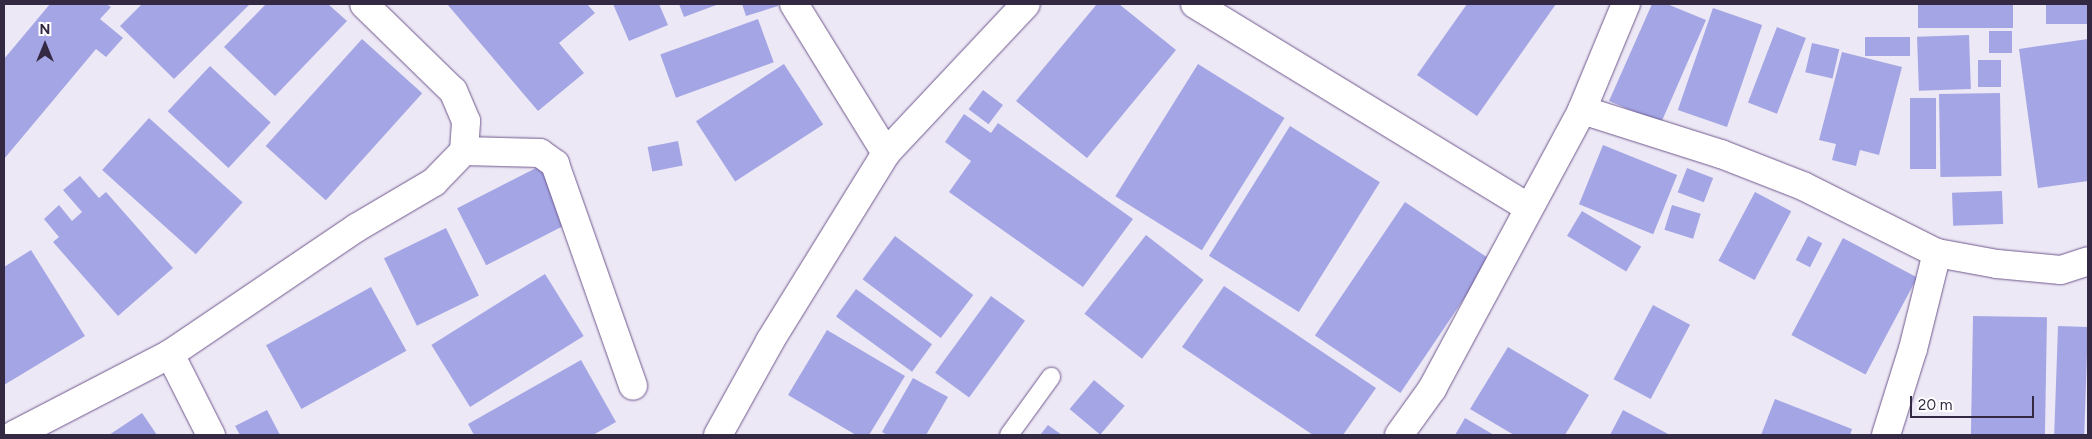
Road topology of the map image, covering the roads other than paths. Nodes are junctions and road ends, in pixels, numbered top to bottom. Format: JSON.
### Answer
{"nodes":[{"id":1,"x":364,"y":4,"type":"edge"},
{"id":2,"x":794,"y":4,"type":"edge"},
{"id":3,"x":1026,"y":4,"type":"edge"},
{"id":4,"x":1194,"y":4,"type":"edge"},
{"id":5,"x":1626,"y":4,"type":"edge"},
{"id":6,"x":1582,"y":110,"type":"junction"},
{"id":7,"x":464,"y":151,"type":"junction"},
{"id":8,"x":886,"y":153,"type":"junction"},
{"id":9,"x":1529,"y":208,"type":"junction"},
{"id":10,"x":1937,"y":253,"type":"junction"},
{"id":11,"x":2088,"y":261,"type":"edge"},
{"id":12,"x":170,"y":354,"type":"junction"},
{"id":13,"x":1051,"y":377,"type":"dead end"},
{"id":14,"x":633,"y":386,"type":"dead end"},
{"id":15,"x":14,"y":435,"type":"edge"},
{"id":16,"x":212,"y":435,"type":"edge"},
{"id":17,"x":718,"y":435,"type":"edge"},
{"id":18,"x":1009,"y":435,"type":"edge"},
{"id":19,"x":1399,"y":435,"type":"edge"},
{"id":20,"x":1886,"y":435,"type":"edge"}],
"edges":[{"from":1,"to":7,"type":"street"},
{"from":2,"to":8,"type":"street"},
{"from":3,"to":8,"type":"street"},
{"from":4,"to":9,"type":"street"},
{"from":5,"to":6,"type":"street"},
{"from":6,"to":9,"type":"street"},
{"from":6,"to":10,"type":"street"},
{"from":7,"to":12,"type":"street"},
{"from":7,"to":14,"type":"street"},
{"from":8,"to":17,"type":"street"},
{"from":9,"to":19,"type":"street"},
{"from":10,"to":11,"type":"street"},
{"from":10,"to":20,"type":"street"},
{"from":12,"to":15,"type":"street"},
{"from":12,"to":16,"type":"street"},
{"from":13,"to":18,"type":"lane"}]}
